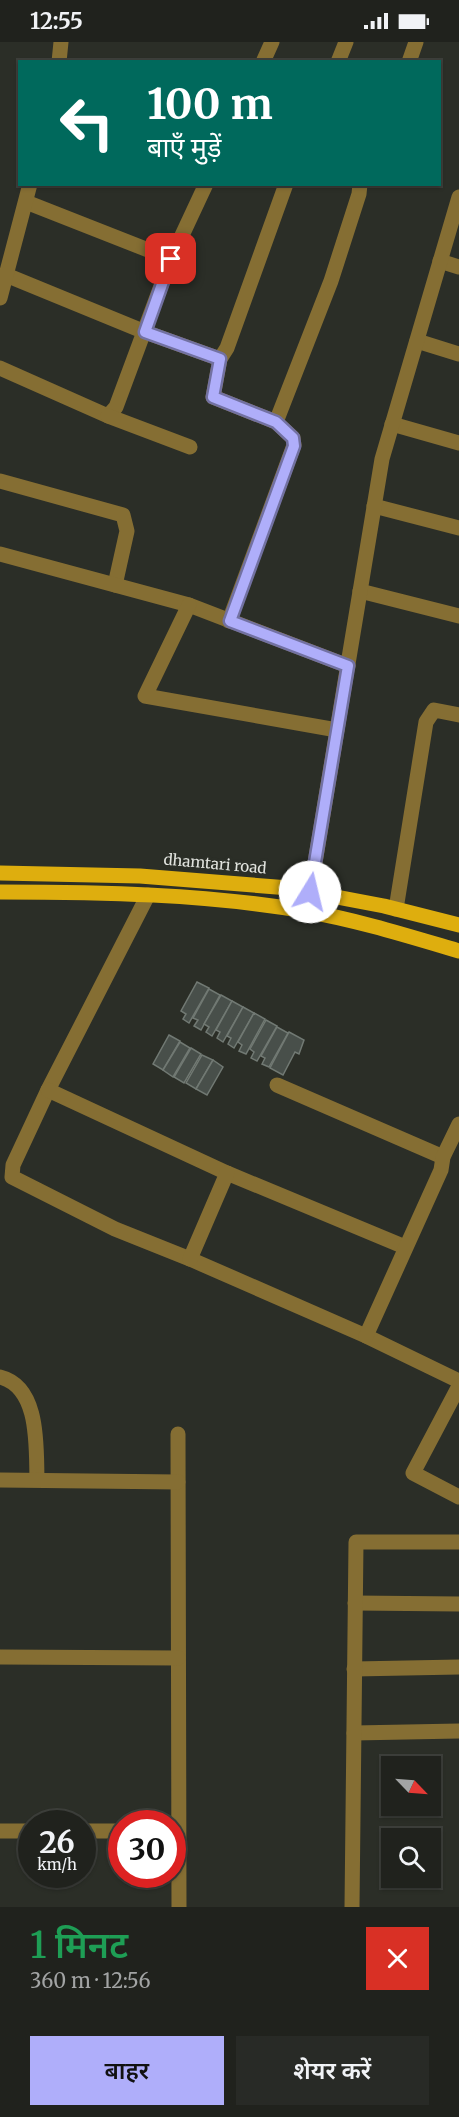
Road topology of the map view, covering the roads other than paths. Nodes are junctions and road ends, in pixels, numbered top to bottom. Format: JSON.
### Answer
{"nodes":[{"id":1,"x":61,"y":42,"type":"edge"},
{"id":2,"x":272,"y":42,"type":"edge"},
{"id":3,"x":346,"y":42,"type":"edge"},
{"id":4,"x":416,"y":42,"type":"edge"},
{"id":5,"x":58,"y":60,"type":"edge"},
{"id":6,"x":264,"y":60,"type":"edge"},
{"id":7,"x":339,"y":60,"type":"edge"},
{"id":8,"x":409,"y":60,"type":"edge"},
{"id":9,"x":30,"y":186,"type":"edge"},
{"id":10,"x":205,"y":186,"type":"edge"},
{"id":11,"x":285,"y":186,"type":"edge"},
{"id":12,"x":360,"y":186,"type":"edge"},
{"id":13,"x":459,"y":197,"type":"edge"},
{"id":14,"x":26,"y":202,"type":"junction"},
{"id":15,"x":171,"y":259,"type":"junction"},
{"id":16,"x":440,"y":261,"type":"junction"},
{"id":17,"x":459,"y":267,"type":"edge"},
{"id":18,"x":6,"y":275,"type":"junction"},
{"id":19,"x":0,"y":298,"type":"edge"},
{"id":20,"x":145,"y":332,"type":"junction"},
{"id":21,"x":417,"y":341,"type":"junction"},
{"id":22,"x":459,"y":354,"type":"edge"},
{"id":23,"x":220,"y":359,"type":"junction"},
{"id":24,"x":0,"y":368,"type":"edge"},
{"id":25,"x":108,"y":416,"type":"junction"},
{"id":26,"x":276,"y":422,"type":"junction"},
{"id":27,"x":392,"y":424,"type":"junction"},
{"id":28,"x":459,"y":443,"type":"edge"},
{"id":29,"x":190,"y":447,"type":"dead end"},
{"id":30,"x":0,"y":481,"type":"edge"},
{"id":31,"x":374,"y":506,"type":"junction"},
{"id":32,"x":459,"y":528,"type":"edge"},
{"id":33,"x":0,"y":554,"type":"edge"},
{"id":34,"x":115,"y":585,"type":"junction"},
{"id":35,"x":360,"y":591,"type":"junction"},
{"id":36,"x":189,"y":605,"type":"junction"},
{"id":37,"x":459,"y":616,"type":"edge"},
{"id":38,"x":230,"y":621,"type":"junction"},
{"id":39,"x":348,"y":666,"type":"junction"},
{"id":40,"x":459,"y":716,"type":"edge"},
{"id":41,"x":337,"y":730,"type":"junction"},
{"id":42,"x":0,"y":873,"type":"edge"},
{"id":43,"x":0,"y":892,"type":"edge"},
{"id":44,"x":310,"y":892,"type":"junction"},
{"id":45,"x":148,"y":895,"type":"junction"},
{"id":46,"x":396,"y":909,"type":"junction"},
{"id":47,"x":307,"y":911,"type":"junction"},
{"id":48,"x":459,"y":925,"type":"edge"},
{"id":49,"x":459,"y":951,"type":"edge"},
{"id":50,"x":277,"y":1085,"type":"dead end"},
{"id":51,"x":48,"y":1090,"type":"junction"},
{"id":52,"x":459,"y":1124,"type":"edge"},
{"id":53,"x":443,"y":1157,"type":"junction"},
{"id":54,"x":227,"y":1173,"type":"junction"},
{"id":55,"x":405,"y":1246,"type":"junction"},
{"id":56,"x":190,"y":1259,"type":"junction"},
{"id":57,"x":366,"y":1336,"type":"junction"},
{"id":58,"x":0,"y":1377,"type":"edge"},
{"id":59,"x":459,"y":1381,"type":"edge"},
{"id":60,"x":459,"y":1386,"type":"edge"},
{"id":61,"x":178,"y":1434,"type":"dead end"},
{"id":62,"x":37,"y":1479,"type":"junction"},
{"id":63,"x":0,"y":1480,"type":"edge"},
{"id":64,"x":178,"y":1482,"type":"junction"},
{"id":65,"x":459,"y":1497,"type":"edge"},
{"id":66,"x":459,"y":1542,"type":"edge"},
{"id":67,"x":355,"y":1603,"type":"junction"},
{"id":68,"x":459,"y":1604,"type":"edge"},
{"id":69,"x":0,"y":1657,"type":"edge"},
{"id":70,"x":178,"y":1658,"type":"junction"},
{"id":71,"x":459,"y":1667,"type":"edge"},
{"id":72,"x":354,"y":1669,"type":"junction"},
{"id":73,"x":459,"y":1731,"type":"edge"},
{"id":74,"x":354,"y":1733,"type":"junction"},
{"id":75,"x":176,"y":1810,"type":"edge"},
{"id":76,"x":0,"y":1831,"type":"edge"},
{"id":77,"x":18,"y":1831,"type":"edge"},
{"id":78,"x":178,"y":1888,"type":"edge"},
{"id":79,"x":179,"y":1907,"type":"edge"},
{"id":80,"x":352,"y":1907,"type":"edge"}],
"edges":[{"from":1,"to":5,"type":"street"},
{"from":2,"to":6,"type":"street"},
{"from":3,"to":7,"type":"street"},
{"from":4,"to":8,"type":"street"},
{"from":9,"to":14,"type":"street"},
{"from":10,"to":15,"type":"street"},
{"from":11,"to":23,"type":"street"},
{"from":12,"to":26,"type":"street"},
{"from":13,"to":16,"type":"street"},
{"from":14,"to":15,"type":"street"},
{"from":14,"to":18,"type":"street"},
{"from":15,"to":20,"type":"street"},
{"from":16,"to":17,"type":"street"},
{"from":16,"to":21,"type":"street"},
{"from":18,"to":19,"type":"street"},
{"from":18,"to":20,"type":"street"},
{"from":20,"to":23,"type":"street"},
{"from":20,"to":25,"type":"street"},
{"from":21,"to":22,"type":"street"},
{"from":21,"to":27,"type":"street"},
{"from":23,"to":26,"type":"street"},
{"from":24,"to":25,"type":"street"},
{"from":25,"to":29,"type":"street"},
{"from":26,"to":38,"type":"street"},
{"from":27,"to":28,"type":"street"},
{"from":27,"to":31,"type":"street"},
{"from":30,"to":34,"type":"street"},
{"from":31,"to":32,"type":"street"},
{"from":31,"to":35,"type":"street"},
{"from":33,"to":34,"type":"street"},
{"from":34,"to":36,"type":"street"},
{"from":35,"to":37,"type":"street"},
{"from":35,"to":39,"type":"street"},
{"from":36,"to":38,"type":"street"},
{"from":36,"to":41,"type":"street"},
{"from":38,"to":39,"type":"street"},
{"from":39,"to":41,"type":"street"},
{"from":40,"to":46,"type":"street"},
{"from":41,"to":44,"type":"street"},
{"from":42,"to":44,"type":"main road","name":"dhamtari road"},
{"from":43,"to":45,"type":"main road"},
{"from":44,"to":46,"type":"main road","name":"dhamtari road"},
{"from":44,"to":47,"type":"street"},
{"from":45,"to":47,"type":"main road"},
{"from":45,"to":51,"type":"street"},
{"from":46,"to":48,"type":"main road","name":"dhamtari road"},
{"from":47,"to":49,"type":"main road"},
{"from":50,"to":53,"type":"street"},
{"from":51,"to":54,"type":"street"},
{"from":51,"to":56,"type":"street"},
{"from":52,"to":53,"type":"street"},
{"from":53,"to":55,"type":"street"},
{"from":54,"to":55,"type":"street"},
{"from":54,"to":56,"type":"street"},
{"from":55,"to":57,"type":"street"},
{"from":56,"to":57,"type":"street"},
{"from":57,"to":59,"type":"street"},
{"from":58,"to":62,"type":"street"},
{"from":60,"to":65,"type":"street"},
{"from":61,"to":64,"type":"street"},
{"from":62,"to":63,"type":"street"},
{"from":62,"to":64,"type":"street"},
{"from":64,"to":70,"type":"street"},
{"from":66,"to":67,"type":"street"},
{"from":67,"to":68,"type":"street"},
{"from":67,"to":72,"type":"street"},
{"from":69,"to":70,"type":"street"},
{"from":70,"to":75,"type":"street"},
{"from":71,"to":72,"type":"street"},
{"from":72,"to":74,"type":"street"},
{"from":73,"to":74,"type":"street"},
{"from":74,"to":80,"type":"street"},
{"from":76,"to":77,"type":"street"},
{"from":78,"to":79,"type":"street"}]}
